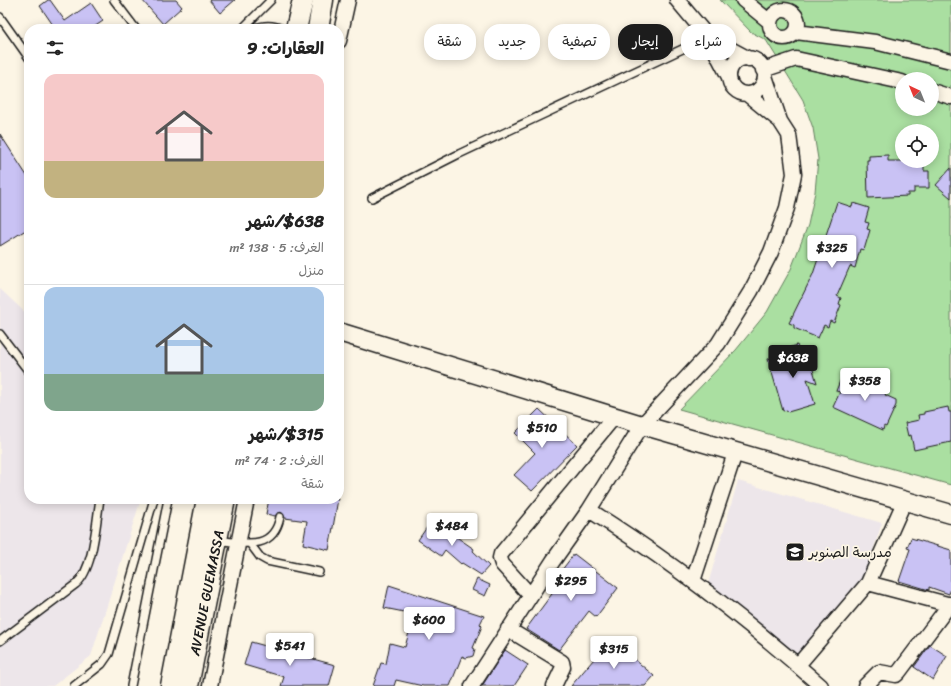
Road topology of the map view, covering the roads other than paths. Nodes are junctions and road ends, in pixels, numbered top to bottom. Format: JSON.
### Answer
{"nodes":[{"id":1,"x":114,"y":0,"type":"edge"},
{"id":2,"x":271,"y":0,"type":"edge"},
{"id":3,"x":303,"y":0,"type":"edge"},
{"id":4,"x":324,"y":0,"type":"edge"},
{"id":5,"x":348,"y":0,"type":"edge"},
{"id":6,"x":677,"y":0,"type":"edge"},
{"id":7,"x":742,"y":0,"type":"edge"},
{"id":8,"x":0,"y":18,"type":"edge"},
{"id":9,"x":770,"y":22,"type":"junction"},
{"id":10,"x":132,"y":24,"type":"edge"},
{"id":11,"x":247,"y":24,"type":"edge"},
{"id":12,"x":297,"y":24,"type":"edge"},
{"id":13,"x":319,"y":24,"type":"edge"},
{"id":14,"x":343,"y":24,"type":"edge"},
{"id":15,"x":697,"y":24,"type":"edge"},
{"id":16,"x":796,"y":32,"type":"junction"},
{"id":17,"x":681,"y":50,"type":"edge"},
{"id":18,"x":24,"y":51,"type":"edge"},
{"id":19,"x":736,"y":52,"type":"edge"},
{"id":20,"x":749,"y":59,"type":"junction"},
{"id":21,"x":720,"y":60,"type":"edge"},
{"id":22,"x":951,"y":61,"type":"edge"},
{"id":23,"x":764,"y":73,"type":"junction"},
{"id":24,"x":729,"y":77,"type":"junction"},
{"id":25,"x":895,"y":80,"type":"edge"},
{"id":26,"x":939,"y":93,"type":"edge"},
{"id":27,"x":747,"y":94,"type":"junction"},
{"id":28,"x":951,"y":97,"type":"edge"},
{"id":29,"x":780,"y":121,"type":"junction"},
{"id":30,"x":372,"y":198,"type":"dead end"},
{"id":31,"x":0,"y":334,"type":"edge"},
{"id":32,"x":344,"y":334,"type":"edge"},
{"id":33,"x":24,"y":365,"type":"edge"},
{"id":34,"x":614,"y":417,"type":"junction"},
{"id":35,"x":642,"y":425,"type":"junction"},
{"id":36,"x":735,"y":452,"type":"junction"},
{"id":37,"x":905,"y":500,"type":"junction"},
{"id":38,"x":99,"y":504,"type":"edge"},
{"id":39,"x":153,"y":504,"type":"edge"},
{"id":40,"x":167,"y":504,"type":"edge"},
{"id":41,"x":205,"y":504,"type":"edge"},
{"id":42,"x":224,"y":504,"type":"edge"},
{"id":43,"x":247,"y":504,"type":"edge"},
{"id":44,"x":589,"y":510,"type":"junction"},
{"id":45,"x":951,"y":514,"type":"edge"},
{"id":46,"x":280,"y":517,"type":"dead end"},
{"id":47,"x":217,"y":540,"type":"junction"},
{"id":48,"x":244,"y":544,"type":"junction"},
{"id":49,"x":319,"y":572,"type":"dead end"},
{"id":50,"x":693,"y":581,"type":"junction"},
{"id":51,"x":868,"y":583,"type":"junction"},
{"id":52,"x":530,"y":595,"type":"junction"},
{"id":53,"x":950,"y":604,"type":"edge"},
{"id":54,"x":508,"y":629,"type":"junction"},
{"id":55,"x":0,"y":641,"type":"edge"},
{"id":56,"x":798,"y":665,"type":"junction"},
{"id":57,"x":74,"y":686,"type":"edge"},
{"id":58,"x":131,"y":686,"type":"edge"},
{"id":59,"x":171,"y":686,"type":"edge"},
{"id":60,"x":188,"y":686,"type":"edge"},
{"id":61,"x":210,"y":686,"type":"edge"},
{"id":62,"x":472,"y":686,"type":"edge"},
{"id":63,"x":554,"y":686,"type":"edge"},
{"id":64,"x":821,"y":686,"type":"edge"},
{"id":65,"x":865,"y":686,"type":"edge"}],
"edges":[{"from":1,"to":10,"type":"lane"},
{"from":2,"to":11,"type":"lane"},
{"from":3,"to":12,"type":"main road"},
{"from":4,"to":13,"type":"main road"},
{"from":5,"to":14,"type":"street"},
{"from":6,"to":15,"type":"street"},
{"from":7,"to":9,"type":"street"},
{"from":8,"to":18,"type":"lane"},
{"from":9,"to":16,"type":"street"},
{"from":9,"to":16,"type":"street"},
{"from":16,"to":22,"type":"street"},
{"from":17,"to":30,"type":"lane"},
{"from":19,"to":20,"type":"street"},
{"from":20,"to":23,"type":"street"},
{"from":20,"to":24,"type":"street"},
{"from":21,"to":24,"type":"street"},
{"from":23,"to":25,"type":"street"},
{"from":23,"to":27,"type":"street"},
{"from":23,"to":29,"type":"street"},
{"from":24,"to":27,"type":"street"},
{"from":26,"to":28,"type":"street"},
{"from":27,"to":29,"type":"street"},
{"from":29,"to":35,"type":"street"},
{"from":31,"to":33,"type":"lane"},
{"from":32,"to":34,"type":"street"},
{"from":34,"to":35,"type":"street"},
{"from":34,"to":52,"type":"street"},
{"from":35,"to":36,"type":"street"},
{"from":35,"to":44,"type":"street"},
{"from":36,"to":37,"type":"street"},
{"from":36,"to":50,"type":"street"},
{"from":37,"to":45,"type":"street"},
{"from":37,"to":51,"type":"street"},
{"from":38,"to":55,"type":"lane"},
{"from":39,"to":57,"type":"lane"},
{"from":40,"to":58,"type":"lane"},
{"from":41,"to":59,"type":"main road","name":"AVENUE GUEMASSA"},
{"from":42,"to":47,"type":"main road","name":"AVENUE GUEMASSA"},
{"from":43,"to":48,"type":"street","name":"AVENUE GUEMASSA"},
{"from":44,"to":50,"type":"street"},
{"from":44,"to":52,"type":"street"},
{"from":46,"to":48,"type":"lane"},
{"from":47,"to":48,"type":"lane"},
{"from":47,"to":60,"type":"main road","name":"AVENUE GUEMASSA"},
{"from":48,"to":49,"type":"lane"},
{"from":48,"to":61,"type":"street","name":"AVENUE GUEMASSA"},
{"from":50,"to":56,"type":"street"},
{"from":51,"to":53,"type":"street"},
{"from":51,"to":56,"type":"street"},
{"from":52,"to":54,"type":"street"},
{"from":53,"to":65,"type":"street"},
{"from":54,"to":62,"type":"street"},
{"from":54,"to":63,"type":"street"},
{"from":56,"to":64,"type":"street"}]}
